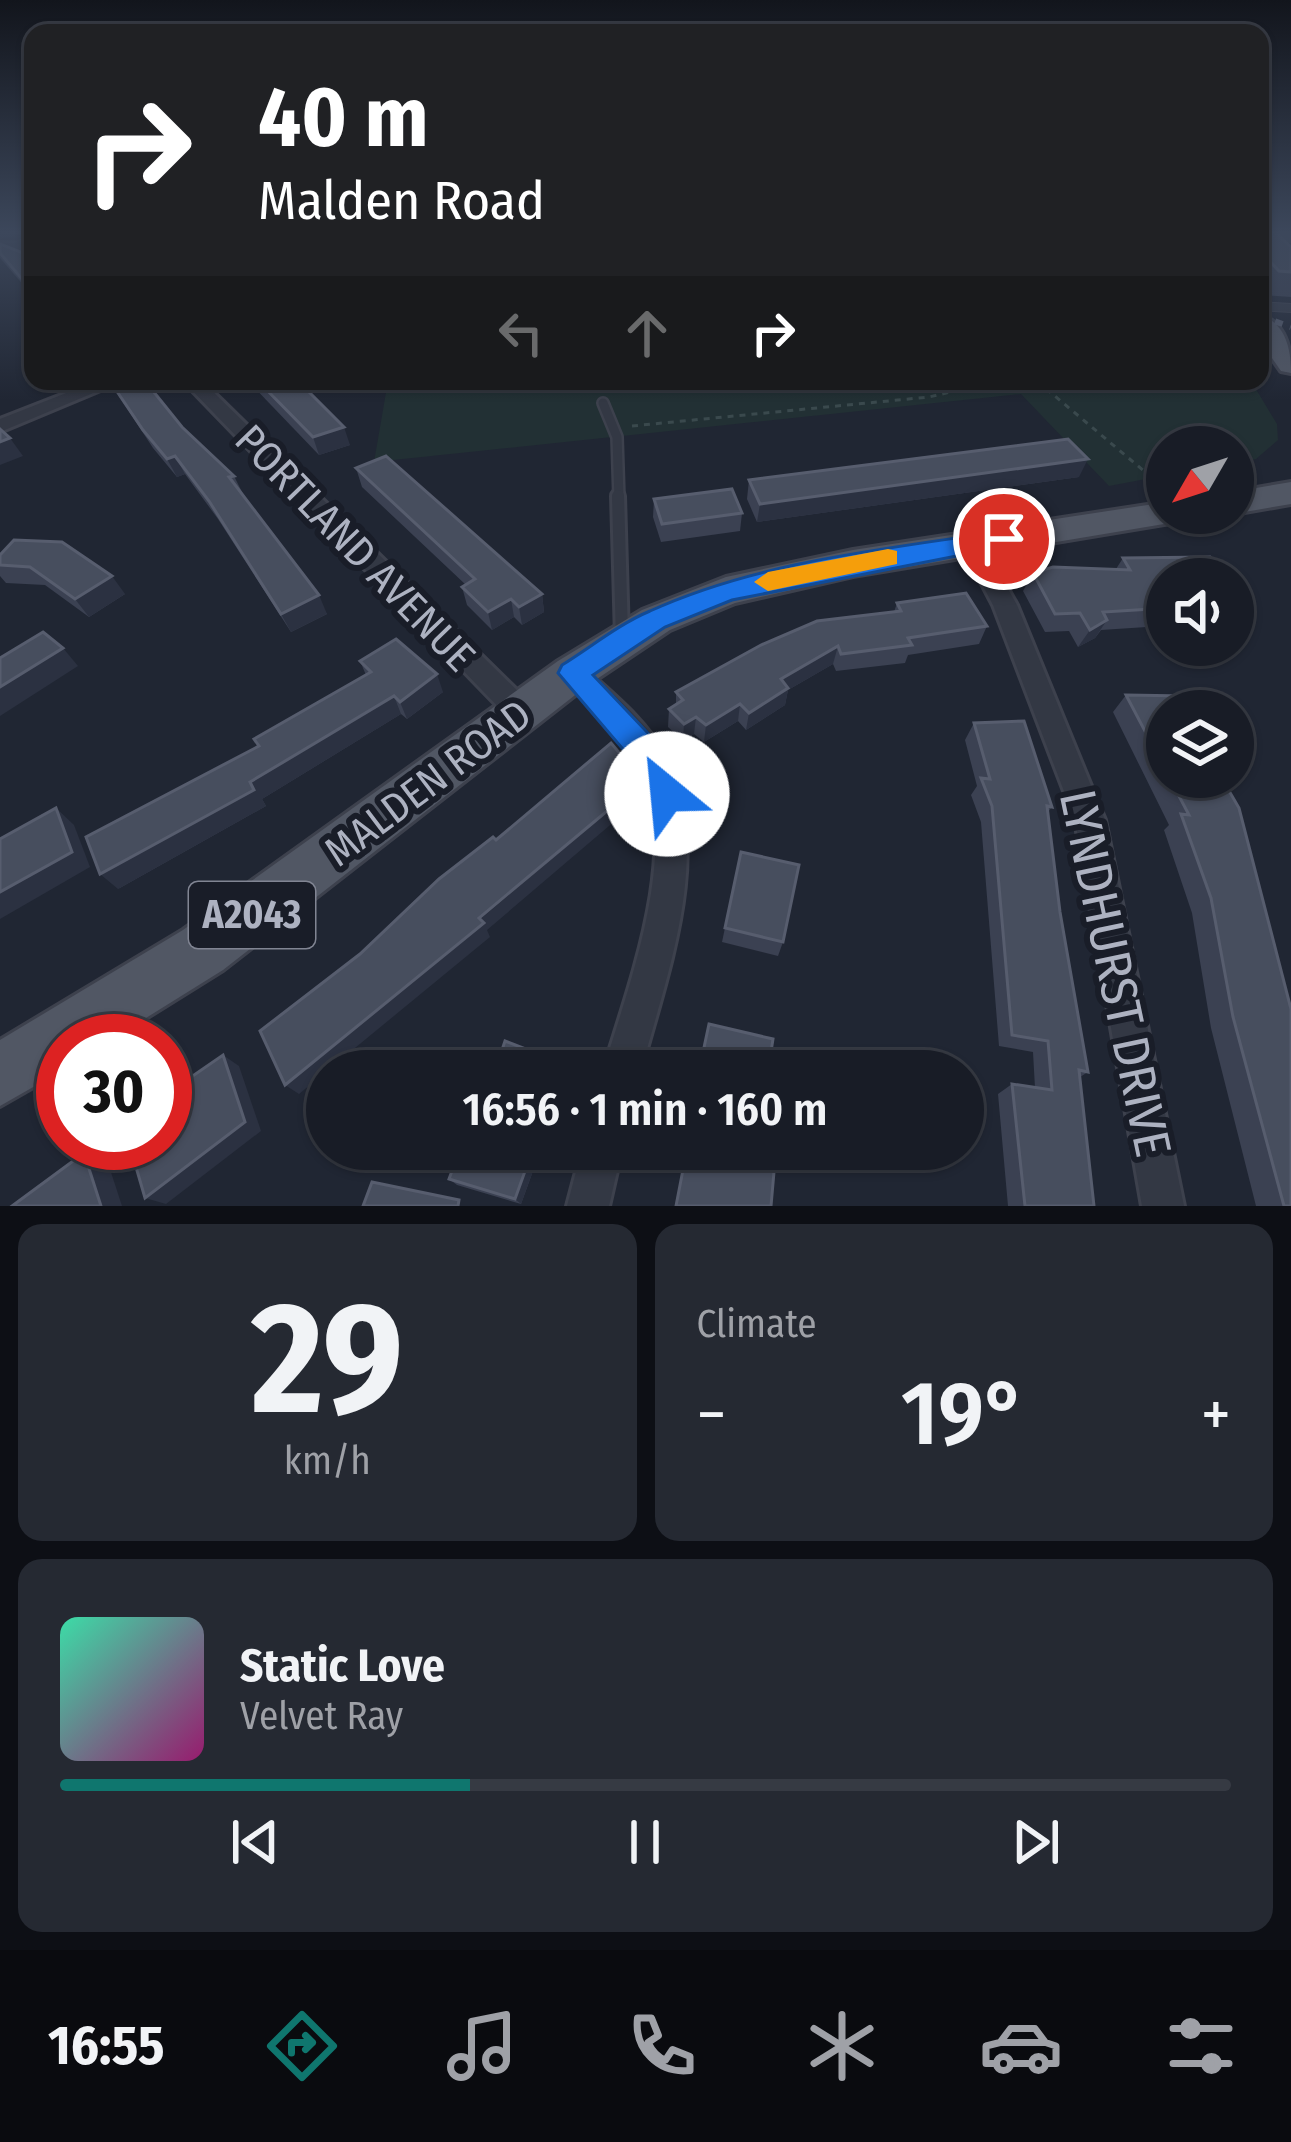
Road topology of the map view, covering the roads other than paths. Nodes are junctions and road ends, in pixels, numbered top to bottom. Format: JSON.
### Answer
{"nodes":[{"id":1,"x":1269,"y":335,"type":"edge"},
{"id":2,"x":1291,"y":364,"type":"edge"},
{"id":3,"x":90,"y":390,"type":"edge"},
{"id":4,"x":201,"y":390,"type":"edge"},
{"id":5,"x":603,"y":403,"type":"dead end"},
{"id":6,"x":0,"y":425,"type":"edge"},
{"id":7,"x":1291,"y":493,"type":"edge"},
{"id":8,"x":1254,"y":499,"type":"edge"},
{"id":9,"x":1146,"y":517,"type":"edge"},
{"id":10,"x":972,"y":544,"type":"junction"},
{"id":11,"x":622,"y":638,"type":"junction"},
{"id":12,"x":573,"y":673,"type":"junction"},
{"id":13,"x":521,"y":712,"type":"junction"},
{"id":14,"x":627,"y":1050,"type":"edge"},
{"id":15,"x":0,"y":1075,"type":"edge"},
{"id":16,"x":597,"y":1170,"type":"edge"},
{"id":17,"x":588,"y":1206,"type":"edge"},
{"id":18,"x":1163,"y":1206,"type":"edge"}],
"edges":[{"from":1,"to":2,"type":"main road"},
{"from":3,"to":6,"type":"street"},
{"from":4,"to":13,"type":"street","name":"PORTLAND AVENUE"},
{"from":5,"to":11,"type":"lane"},
{"from":7,"to":8,"type":"main road"},
{"from":9,"to":10,"type":"main road","name":"MALDEN ROAD","number":"A2043"},
{"from":10,"to":11,"type":"main road","name":"MALDEN ROAD","number":"A2043"},
{"from":10,"to":18,"type":"street","name":"LYNDHURST DRIVE"},
{"from":11,"to":12,"type":"main road","name":"MALDEN ROAD","number":"A2043"},
{"from":12,"to":13,"type":"main road","name":"MALDEN ROAD","number":"A2043"},
{"from":12,"to":14,"type":"street"},
{"from":13,"to":15,"type":"main road","name":"MALDEN ROAD","number":"A2043"},
{"from":16,"to":17,"type":"street"}]}
